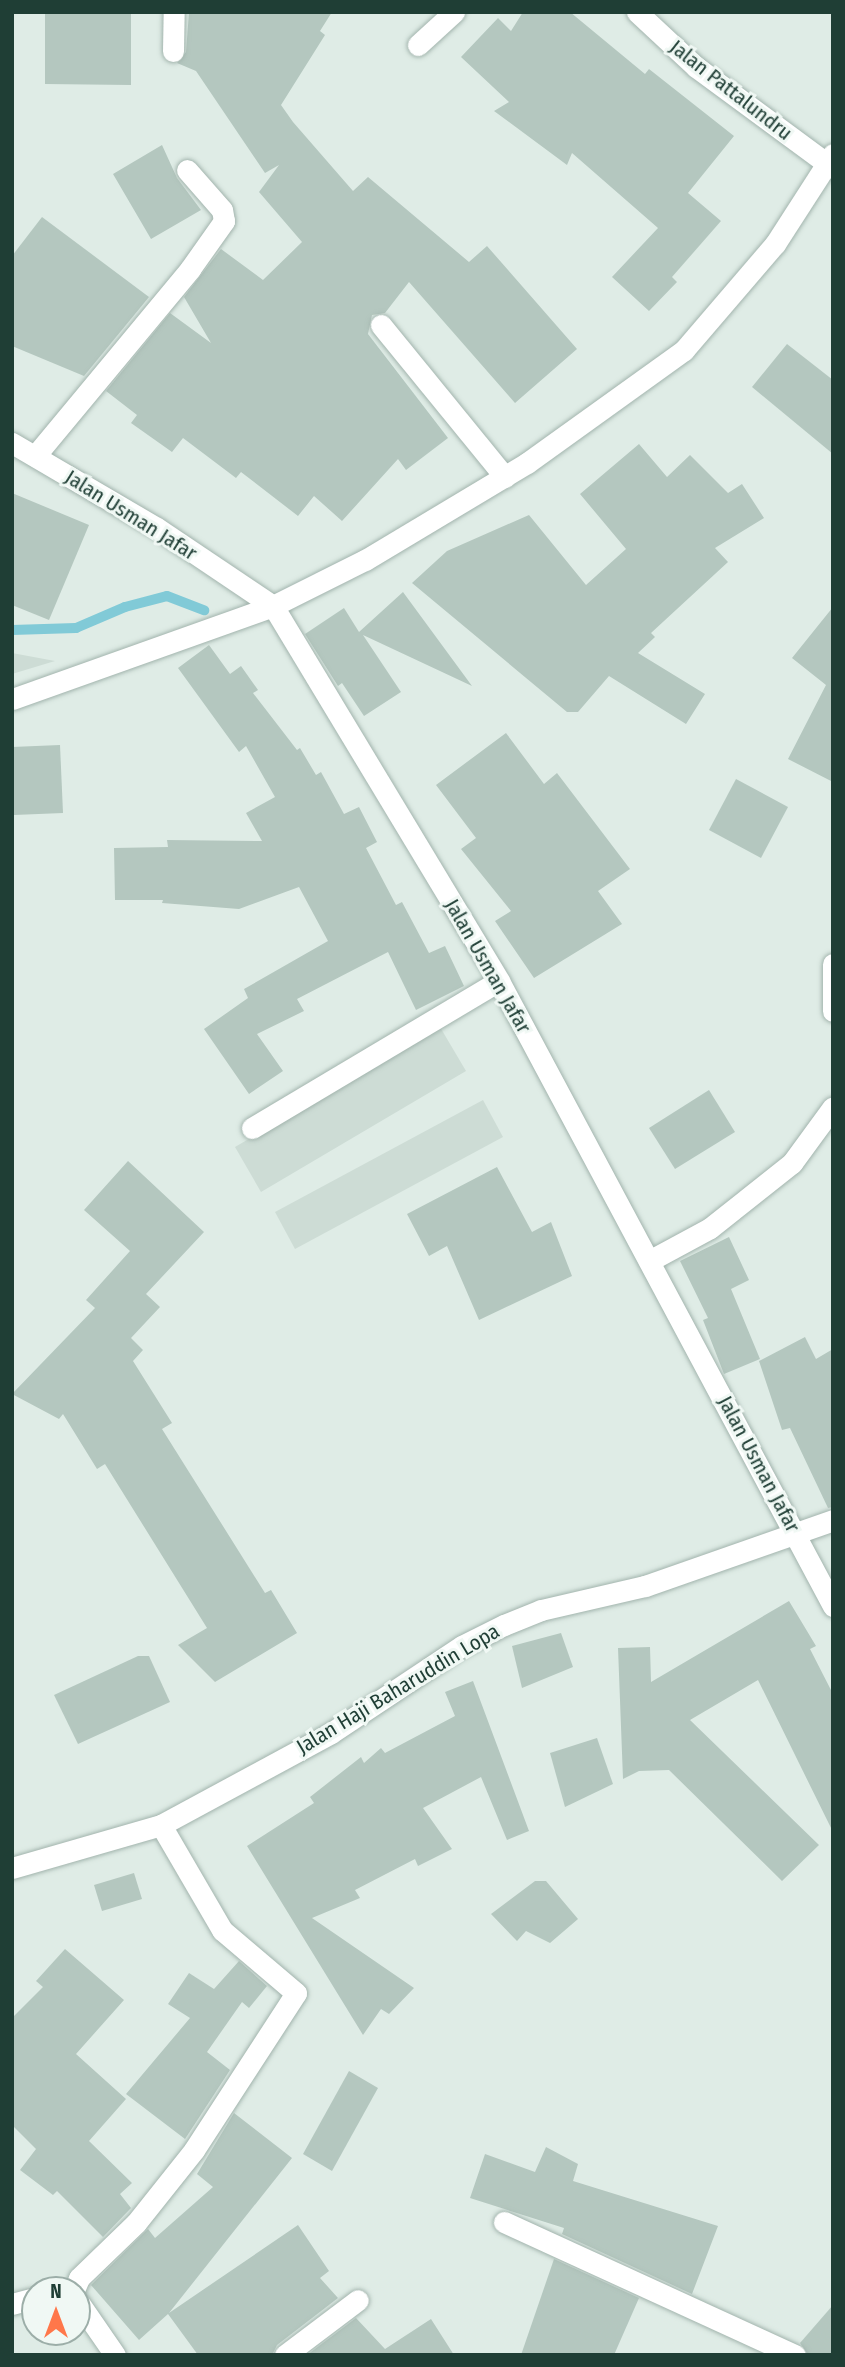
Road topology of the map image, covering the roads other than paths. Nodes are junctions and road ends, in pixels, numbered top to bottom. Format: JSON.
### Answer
{"nodes":[{"id":1,"x":174,"y":12,"type":"edge"},
{"id":2,"x":454,"y":12,"type":"edge"},
{"id":3,"x":637,"y":12,"type":"edge"},
{"id":4,"x":418,"y":45,"type":"dead end"},
{"id":5,"x":173,"y":51,"type":"dead end"},
{"id":6,"x":831,"y":162,"type":"edge"},
{"id":7,"x":187,"y":170,"type":"dead end"},
{"id":8,"x":381,"y":325,"type":"dead end"},
{"id":9,"x":12,"y":443,"type":"edge"},
{"id":10,"x":35,"y":456,"type":"junction"},
{"id":11,"x":505,"y":477,"type":"junction"},
{"id":12,"x":273,"y":606,"type":"junction"},
{"id":13,"x":12,"y":699,"type":"edge"},
{"id":14,"x":833,"y":964,"type":"edge"},
{"id":15,"x":499,"y":981,"type":"junction"},
{"id":16,"x":833,"y":1011,"type":"edge"},
{"id":17,"x":833,"y":1107,"type":"edge"},
{"id":18,"x":252,"y":1128,"type":"dead end"},
{"id":19,"x":649,"y":1261,"type":"junction"},
{"id":20,"x":833,"y":1520,"type":"edge"},
{"id":21,"x":798,"y":1536,"type":"junction"},
{"id":22,"x":833,"y":1606,"type":"edge"},
{"id":23,"x":161,"y":1825,"type":"junction"},
{"id":24,"x":12,"y":1868,"type":"edge"},
{"id":25,"x":503,"y":2222,"type":"dead end"},
{"id":26,"x":81,"y":2276,"type":"edge"},
{"id":27,"x":358,"y":2300,"type":"dead end"},
{"id":28,"x":91,"y":2320,"type":"edge"},
{"id":29,"x":115,"y":2355,"type":"edge"},
{"id":30,"x":285,"y":2355,"type":"edge"},
{"id":31,"x":795,"y":2355,"type":"edge"}],
"edges":[{"from":1,"to":5,"type":"street"},
{"from":2,"to":4,"type":"street"},
{"from":3,"to":6,"type":"street","name":"Jalan Pattalundru"},
{"from":6,"to":11,"type":"street"},
{"from":7,"to":10,"type":"street"},
{"from":8,"to":11,"type":"street"},
{"from":9,"to":10,"type":"street","name":"Jalan Usman Jafar"},
{"from":10,"to":12,"type":"street","name":"Jalan Usman Jafar"},
{"from":11,"to":12,"type":"street"},
{"from":12,"to":13,"type":"street"},
{"from":12,"to":15,"type":"street","name":"Jalan Usman Jafar"},
{"from":14,"to":16,"type":"street"},
{"from":15,"to":18,"type":"street"},
{"from":15,"to":19,"type":"street","name":"Jalan Usman Jafar"},
{"from":17,"to":19,"type":"street"},
{"from":19,"to":21,"type":"street","name":"Jalan Usman Jafar"},
{"from":20,"to":21,"type":"street","name":"Jalan Haji Baharuddin Lopa"},
{"from":21,"to":22,"type":"street","name":"Jalan Usman Jafar"},
{"from":21,"to":23,"type":"street","name":"Jalan Haji Baharuddin Lopa"},
{"from":23,"to":24,"type":"street","name":"Jalan Haji Baharuddin Lopa"},
{"from":23,"to":26,"type":"street"},
{"from":25,"to":31,"type":"street"},
{"from":27,"to":30,"type":"street"},
{"from":28,"to":29,"type":"street"}]}
